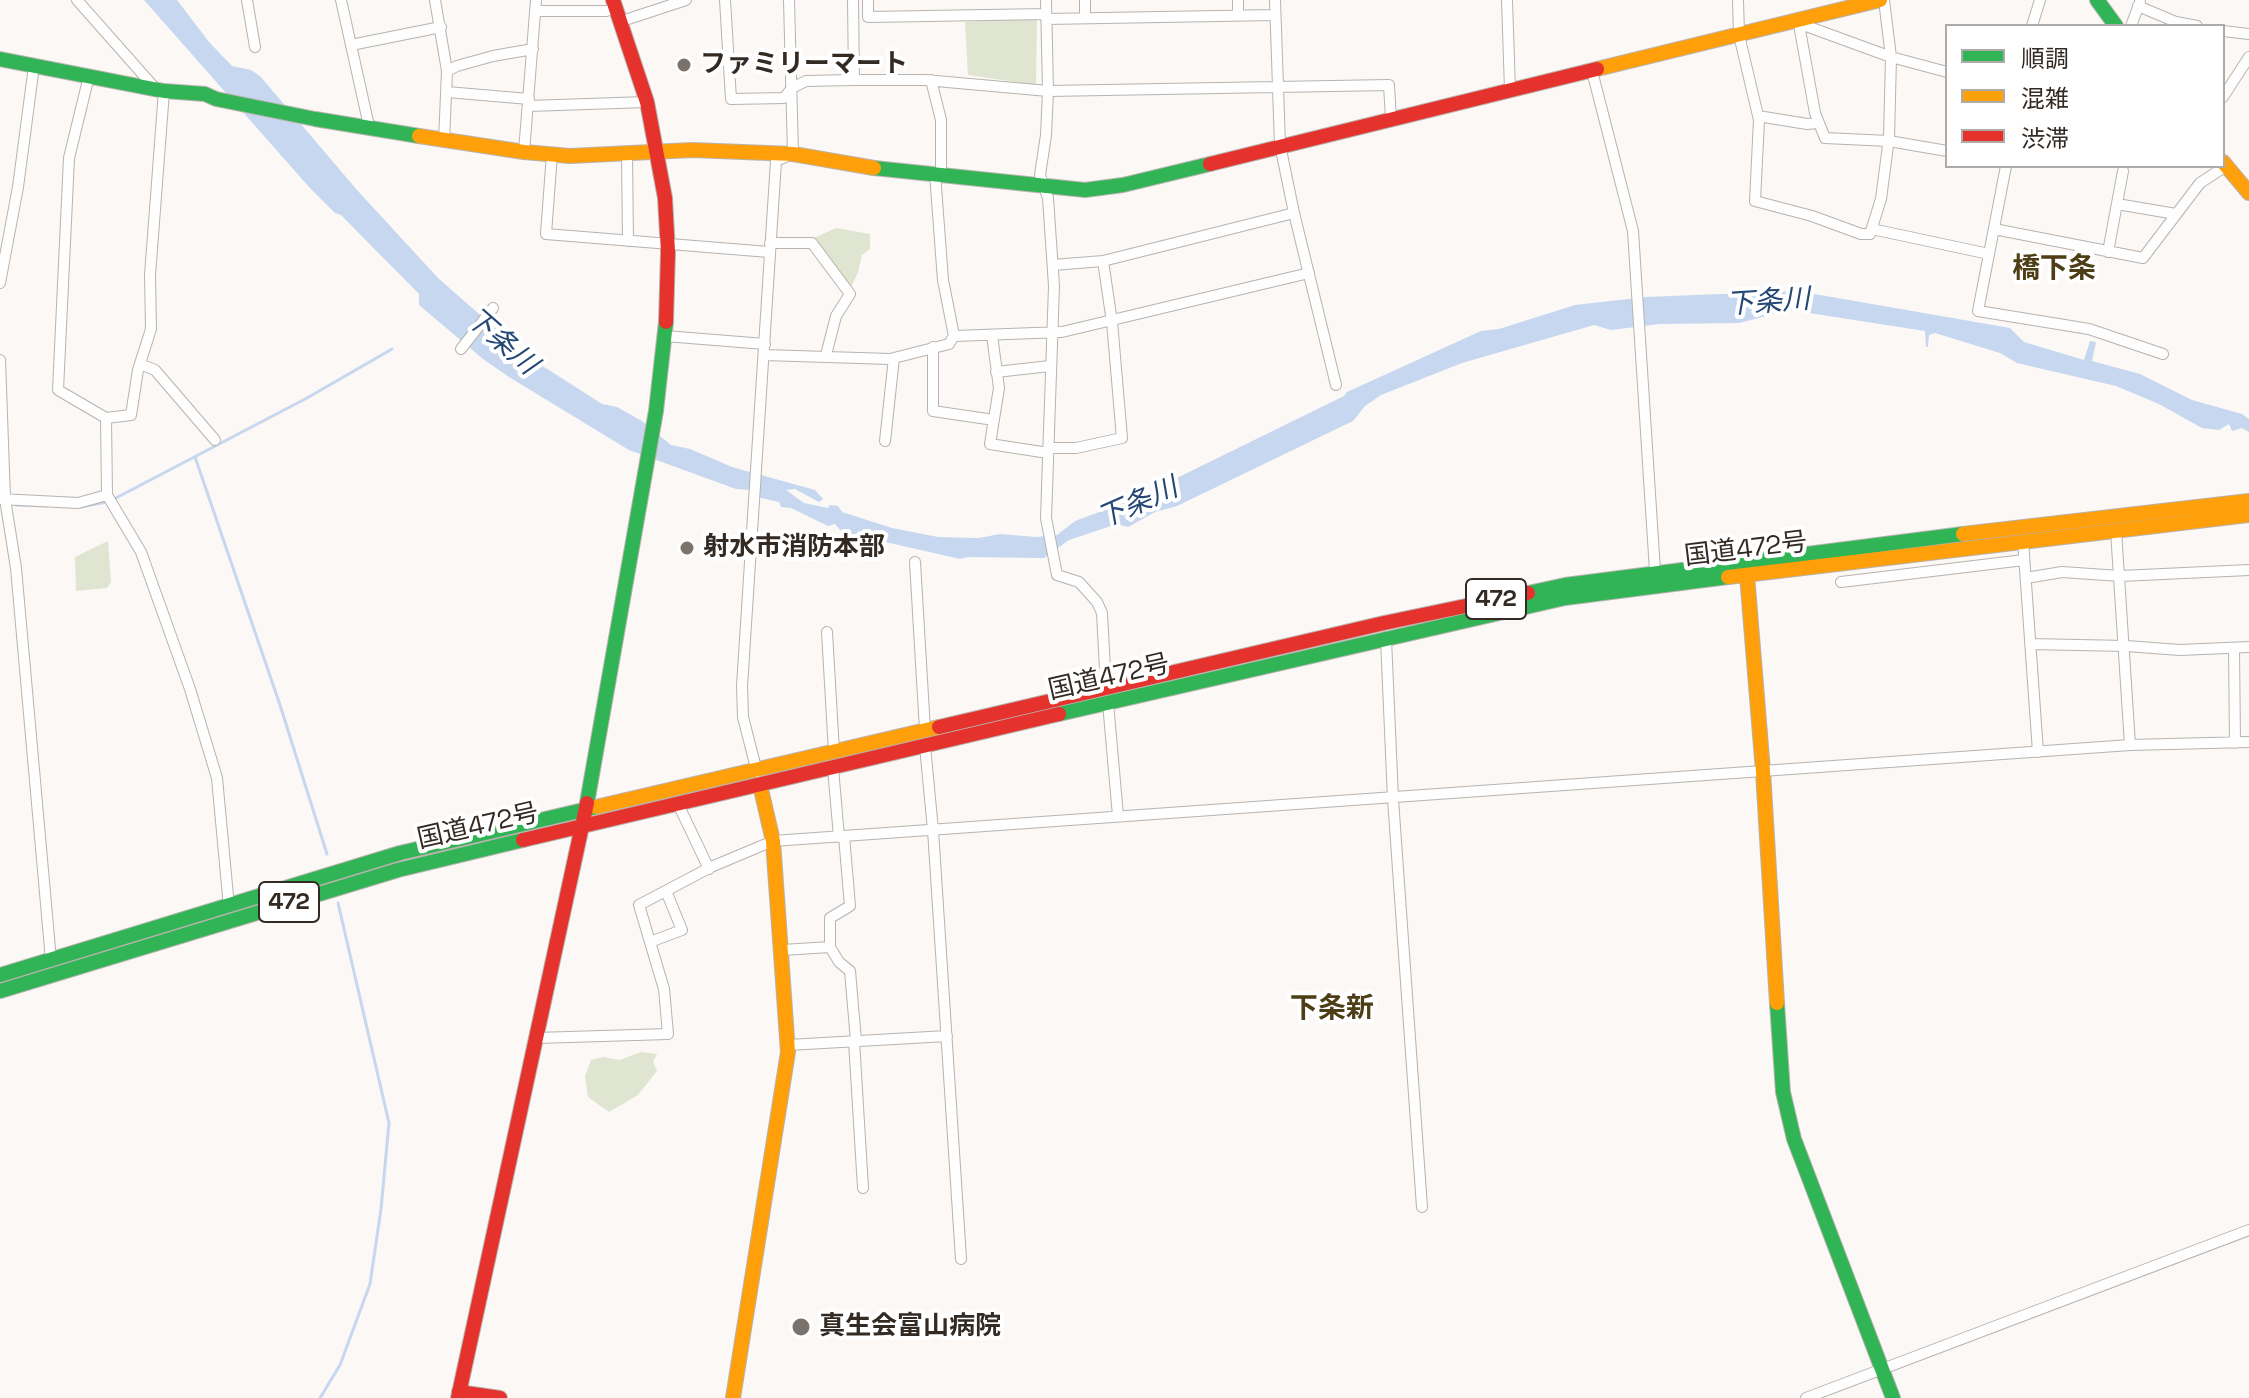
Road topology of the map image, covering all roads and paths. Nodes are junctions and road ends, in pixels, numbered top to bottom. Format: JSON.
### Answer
{"nodes":[{"id":1,"x":77,"y":0,"type":"edge"},
{"id":2,"x":247,"y":0,"type":"edge"},
{"id":3,"x":341,"y":0,"type":"edge"},
{"id":4,"x":435,"y":0,"type":"edge"},
{"id":5,"x":725,"y":0,"type":"edge"},
{"id":6,"x":789,"y":0,"type":"edge"},
{"id":7,"x":853,"y":0,"type":"edge"},
{"id":8,"x":868,"y":0,"type":"edge"},
{"id":9,"x":1046,"y":0,"type":"edge"},
{"id":10,"x":1085,"y":0,"type":"edge"},
{"id":11,"x":1238,"y":0,"type":"edge"},
{"id":12,"x":1275,"y":0,"type":"edge"},
{"id":13,"x":1507,"y":0,"type":"edge"},
{"id":14,"x":1738,"y":0,"type":"edge"},
{"id":15,"x":1882,"y":0,"type":"edge"},
{"id":16,"x":2040,"y":0,"type":"edge"},
{"id":17,"x":2097,"y":0,"type":"edge"},
{"id":18,"x":680,"y":1,"type":"edge"},
{"id":19,"x":2139,"y":3,"type":"edge"},
{"id":20,"x":536,"y":5,"type":"edge"},
{"id":21,"x":617,"y":10,"type":"edge"},
{"id":22,"x":1238,"y":15,"type":"junction"},
{"id":23,"x":1275,"y":15,"type":"junction"},
{"id":24,"x":1046,"y":16,"type":"junction"},
{"id":25,"x":1085,"y":18,"type":"junction"},
{"id":26,"x":1798,"y":21,"type":"junction"},
{"id":27,"x":2033,"y":24,"type":"edge"},
{"id":28,"x":2115,"y":24,"type":"edge"},
{"id":29,"x":2132,"y":24,"type":"edge"},
{"id":30,"x":2186,"y":24,"type":"edge"},
{"id":31,"x":441,"y":27,"type":"junction"},
{"id":32,"x":2225,"y":31,"type":"edge"},
{"id":33,"x":2249,"y":34,"type":"edge"},
{"id":34,"x":1739,"y":35,"type":"junction"},
{"id":35,"x":351,"y":45,"type":"junction"},
{"id":36,"x":255,"y":47,"type":"dead end"},
{"id":37,"x":533,"y":49,"type":"junction"},
{"id":38,"x":1891,"y":57,"type":"junction"},
{"id":39,"x":2249,"y":57,"type":"edge"},
{"id":40,"x":0,"y":59,"type":"edge"},
{"id":41,"x":34,"y":66,"type":"junction"},
{"id":42,"x":447,"y":71,"type":"junction"},
{"id":43,"x":1592,"y":71,"type":"junction"},
{"id":44,"x":1945,"y":71,"type":"edge"},
{"id":45,"x":89,"y":76,"type":"junction"},
{"id":46,"x":854,"y":80,"type":"junction"},
{"id":47,"x":931,"y":80,"type":"junction"},
{"id":48,"x":1278,"y":85,"type":"junction"},
{"id":49,"x":792,"y":88,"type":"junction"},
{"id":50,"x":159,"y":89,"type":"junction"},
{"id":51,"x":1510,"y":90,"type":"junction"},
{"id":52,"x":1048,"y":91,"type":"junction"},
{"id":53,"x":447,"y":92,"type":"junction"},
{"id":54,"x":2225,"y":94,"type":"edge"},
{"id":55,"x":647,"y":102,"type":"junction"},
{"id":56,"x":528,"y":103,"type":"junction"},
{"id":57,"x":1758,"y":116,"type":"junction"},
{"id":58,"x":1391,"y":119,"type":"junction"},
{"id":59,"x":1818,"y":123,"type":"junction"},
{"id":60,"x":369,"y":126,"type":"junction"},
{"id":61,"x":444,"y":141,"type":"junction"},
{"id":62,"x":1889,"y":141,"type":"junction"},
{"id":63,"x":1280,"y":145,"type":"junction"},
{"id":64,"x":1945,"y":151,"type":"edge"},
{"id":65,"x":524,"y":152,"type":"junction"},
{"id":66,"x":657,"y":152,"type":"junction"},
{"id":67,"x":552,"y":154,"type":"junction"},
{"id":68,"x":793,"y":154,"type":"junction"},
{"id":69,"x":627,"y":155,"type":"junction"},
{"id":70,"x":2225,"y":164,"type":"edge"},
{"id":71,"x":2006,"y":168,"type":"edge"},
{"id":72,"x":2220,"y":168,"type":"edge"},
{"id":73,"x":2123,"y":171,"type":"dead end"},
{"id":74,"x":938,"y":174,"type":"junction"},
{"id":75,"x":1043,"y":186,"type":"junction"},
{"id":76,"x":2249,"y":193,"type":"edge"},
{"id":77,"x":2117,"y":204,"type":"junction"},
{"id":78,"x":1294,"y":213,"type":"junction"},
{"id":79,"x":2176,"y":214,"type":"junction"},
{"id":80,"x":1872,"y":229,"type":"junction"},
{"id":81,"x":1994,"y":229,"type":"junction"},
{"id":82,"x":628,"y":241,"type":"junction"},
{"id":83,"x":667,"y":244,"type":"junction"},
{"id":84,"x":769,"y":248,"type":"junction"},
{"id":85,"x":2108,"y":252,"type":"junction"},
{"id":86,"x":1989,"y":254,"type":"junction"},
{"id":87,"x":1103,"y":261,"type":"junction"},
{"id":88,"x":1053,"y":265,"type":"junction"},
{"id":89,"x":1309,"y":273,"type":"junction"},
{"id":90,"x":0,"y":283,"type":"edge"},
{"id":91,"x":492,"y":309,"type":"dead end"},
{"id":92,"x":1112,"y":322,"type":"junction"},
{"id":93,"x":1054,"y":331,"type":"junction"},
{"id":94,"x":992,"y":335,"type":"junction"},
{"id":95,"x":665,"y":336,"type":"junction"},
{"id":96,"x":954,"y":336,"type":"junction"},
{"id":97,"x":933,"y":347,"type":"junction"},
{"id":98,"x":461,"y":349,"type":"dead end"},
{"id":99,"x":764,"y":349,"type":"junction"},
{"id":100,"x":2163,"y":354,"type":"dead end"},
{"id":101,"x":826,"y":355,"type":"junction"},
{"id":102,"x":894,"y":358,"type":"junction"},
{"id":103,"x":0,"y":360,"type":"edge"},
{"id":104,"x":140,"y":364,"type":"junction"},
{"id":105,"x":1050,"y":366,"type":"junction"},
{"id":106,"x":996,"y":372,"type":"junction"},
{"id":107,"x":1336,"y":385,"type":"dead end"},
{"id":108,"x":106,"y":418,"type":"junction"},
{"id":109,"x":994,"y":420,"type":"junction"},
{"id":110,"x":215,"y":440,"type":"dead end"},
{"id":111,"x":885,"y":441,"type":"dead end"},
{"id":112,"x":1048,"y":451,"type":"junction"},
{"id":113,"x":107,"y":495,"type":"junction"},
{"id":114,"x":2,"y":499,"type":"edge"},
{"id":115,"x":2249,"y":501,"type":"edge"},
{"id":116,"x":2249,"y":515,"type":"edge"},
{"id":117,"x":2116,"y":531,"type":"junction"},
{"id":118,"x":2023,"y":541,"type":"junction"},
{"id":119,"x":2024,"y":560,"type":"junction"},
{"id":120,"x":2249,"y":560,"type":"edge"},
{"id":121,"x":915,"y":562,"type":"dead end"},
{"id":122,"x":1655,"y":571,"type":"junction"},
{"id":123,"x":2249,"y":572,"type":"edge"},
{"id":124,"x":1747,"y":575,"type":"junction"},
{"id":125,"x":2120,"y":576,"type":"junction"},
{"id":126,"x":2026,"y":578,"type":"junction"},
{"id":127,"x":1841,"y":582,"type":"dead end"},
{"id":128,"x":827,"y":632,"type":"dead end"},
{"id":129,"x":1386,"y":639,"type":"junction"},
{"id":130,"x":2030,"y":644,"type":"junction"},
{"id":131,"x":2126,"y":646,"type":"junction"},
{"id":132,"x":2249,"y":647,"type":"edge"},
{"id":133,"x":2234,"y":648,"type":"junction"},
{"id":134,"x":1107,"y":697,"type":"junction"},
{"id":135,"x":925,"y":730,"type":"junction"},
{"id":136,"x":2249,"y":742,"type":"edge"},
{"id":137,"x":2235,"y":743,"type":"junction"},
{"id":138,"x":2130,"y":745,"type":"junction"},
{"id":139,"x":925,"y":746,"type":"junction"},
{"id":140,"x":834,"y":752,"type":"junction"},
{"id":141,"x":2038,"y":752,"type":"junction"},
{"id":142,"x":833,"y":768,"type":"junction"},
{"id":143,"x":1763,"y":771,"type":"junction"},
{"id":144,"x":758,"y":777,"type":"junction"},
{"id":145,"x":1393,"y":799,"type":"junction"},
{"id":146,"x":678,"y":804,"type":"junction"},
{"id":147,"x":586,"y":808,"type":"junction"},
{"id":148,"x":1118,"y":816,"type":"junction"},
{"id":149,"x":582,"y":827,"type":"junction"},
{"id":150,"x":933,"y":830,"type":"junction"},
{"id":151,"x":841,"y":836,"type":"junction"},
{"id":152,"x":773,"y":841,"type":"junction"},
{"id":153,"x":709,"y":869,"type":"junction"},
{"id":154,"x":666,"y":891,"type":"junction"},
{"id":155,"x":229,"y":907,"type":"junction"},
{"id":156,"x":650,"y":942,"type":"junction"},
{"id":157,"x":830,"y":947,"type":"junction"},
{"id":158,"x":782,"y":950,"type":"junction"},
{"id":159,"x":51,"y":960,"type":"junction"},
{"id":160,"x":0,"y":975,"type":"edge"},
{"id":161,"x":0,"y":991,"type":"edge"},
{"id":162,"x":947,"y":1036,"type":"junction"},
{"id":163,"x":536,"y":1038,"type":"junction"},
{"id":164,"x":855,"y":1041,"type":"junction"},
{"id":165,"x":788,"y":1045,"type":"junction"},
{"id":166,"x":863,"y":1188,"type":"dead end"},
{"id":167,"x":1422,"y":1207,"type":"dead end"},
{"id":168,"x":2249,"y":1230,"type":"edge"},
{"id":169,"x":961,"y":1259,"type":"dead end"},
{"id":170,"x":1882,"y":1369,"type":"junction"},
{"id":171,"x":458,"y":1395,"type":"edge"},
{"id":172,"x":500,"y":1398,"type":"edge"},
{"id":173,"x":733,"y":1398,"type":"edge"},
{"id":174,"x":1806,"y":1398,"type":"edge"},
{"id":175,"x":1893,"y":1398,"type":"edge"}],
"edges":[{"from":1,"to":50,"type":"street"},
{"from":2,"to":36,"type":"street"},
{"from":3,"to":35,"type":"street"},
{"from":4,"to":31,"type":"street"},
{"from":5,"to":49,"type":"street"},
{"from":6,"to":49,"type":"street"},
{"from":7,"to":46,"type":"street"},
{"from":8,"to":24,"type":"street"},
{"from":9,"to":24,"type":"street"},
{"from":10,"to":25,"type":"street"},
{"from":11,"to":22,"type":"street"},
{"from":12,"to":23,"type":"street"},
{"from":13,"to":51,"type":"street"},
{"from":14,"to":34,"type":"street"},
{"from":15,"to":26,"type":"main road"},
{"from":15,"to":38,"type":"street"},
{"from":16,"to":27,"type":"street"},
{"from":17,"to":28,"type":"main road"},
{"from":18,"to":21,"type":"street"},
{"from":19,"to":29,"type":"street"},
{"from":19,"to":30,"type":"street"},
{"from":20,"to":21,"type":"street"},
{"from":20,"to":37,"type":"street"},
{"from":21,"to":55,"type":"main road"},
{"from":22,"to":23,"type":"street"},
{"from":22,"to":25,"type":"street"},
{"from":23,"to":48,"type":"street"},
{"from":24,"to":25,"type":"street"},
{"from":24,"to":52,"type":"street"},
{"from":26,"to":34,"type":"main road"},
{"from":26,"to":38,"type":"street"},
{"from":26,"to":59,"type":"street"},
{"from":31,"to":35,"type":"street"},
{"from":31,"to":42,"type":"street"},
{"from":32,"to":33,"type":"street"},
{"from":34,"to":43,"type":"main road"},
{"from":34,"to":57,"type":"street"},
{"from":35,"to":60,"type":"street"},
{"from":37,"to":42,"type":"street"},
{"from":37,"to":56,"type":"street"},
{"from":38,"to":44,"type":"street"},
{"from":38,"to":62,"type":"street"},
{"from":39,"to":54,"type":"street"},
{"from":40,"to":41,"type":"main road"},
{"from":41,"to":45,"type":"main road"},
{"from":41,"to":90,"type":"street"},
{"from":42,"to":53,"type":"street"},
{"from":43,"to":51,"type":"main road"},
{"from":43,"to":122,"type":"street"},
{"from":45,"to":50,"type":"main road"},
{"from":45,"to":108,"type":"street"},
{"from":46,"to":47,"type":"street"},
{"from":46,"to":49,"type":"street"},
{"from":47,"to":52,"type":"street"},
{"from":47,"to":74,"type":"street"},
{"from":48,"to":52,"type":"street"},
{"from":48,"to":58,"type":"street"},
{"from":48,"to":63,"type":"street"},
{"from":49,"to":68,"type":"street"},
{"from":50,"to":60,"type":"main road"},
{"from":50,"to":104,"type":"street"},
{"from":51,"to":58,"type":"main road"},
{"from":52,"to":75,"type":"street"},
{"from":53,"to":56,"type":"street"},
{"from":53,"to":61,"type":"street"},
{"from":55,"to":56,"type":"street"},
{"from":55,"to":66,"type":"main road"},
{"from":56,"to":65,"type":"street"},
{"from":57,"to":59,"type":"street"},
{"from":57,"to":80,"type":"street"},
{"from":58,"to":63,"type":"main road"},
{"from":59,"to":62,"type":"street"},
{"from":60,"to":61,"type":"main road"},
{"from":61,"to":65,"type":"main road"},
{"from":62,"to":64,"type":"street"},
{"from":62,"to":80,"type":"street"},
{"from":63,"to":75,"type":"main road"},
{"from":63,"to":78,"type":"street"},
{"from":65,"to":67,"type":"main road"},
{"from":66,"to":68,"type":"main road"},
{"from":66,"to":69,"type":"main road"},
{"from":66,"to":83,"type":"main road"},
{"from":67,"to":69,"type":"main road"},
{"from":67,"to":82,"type":"street"},
{"from":68,"to":74,"type":"main road"},
{"from":68,"to":84,"type":"street"},
{"from":69,"to":82,"type":"street"},
{"from":70,"to":76,"type":"main road"},
{"from":71,"to":81,"type":"street"},
{"from":72,"to":79,"type":"street"},
{"from":73,"to":77,"type":"street"},
{"from":74,"to":75,"type":"main road"},
{"from":74,"to":96,"type":"street"},
{"from":75,"to":88,"type":"street"},
{"from":77,"to":79,"type":"street"},
{"from":77,"to":85,"type":"street"},
{"from":78,"to":87,"type":"street"},
{"from":78,"to":89,"type":"street"},
{"from":79,"to":85,"type":"street"},
{"from":80,"to":86,"type":"street"},
{"from":81,"to":85,"type":"street"},
{"from":81,"to":86,"type":"street"},
{"from":82,"to":83,"type":"street"},
{"from":83,"to":84,"type":"street"},
{"from":83,"to":95,"type":"main road"},
{"from":84,"to":99,"type":"street"},
{"from":84,"to":101,"type":"street"},
{"from":86,"to":100,"type":"street"},
{"from":87,"to":88,"type":"street"},
{"from":87,"to":92,"type":"street"},
{"from":88,"to":93,"type":"street"},
{"from":89,"to":92,"type":"street"},
{"from":89,"to":107,"type":"street"},
{"from":91,"to":98,"type":"street"},
{"from":92,"to":93,"type":"street"},
{"from":92,"to":112,"type":"street"},
{"from":93,"to":94,"type":"street"},
{"from":93,"to":105,"type":"street"},
{"from":94,"to":96,"type":"street"},
{"from":94,"to":106,"type":"street"},
{"from":95,"to":99,"type":"street"},
{"from":95,"to":147,"type":"main road"},
{"from":96,"to":97,"type":"street"},
{"from":97,"to":102,"type":"street"},
{"from":97,"to":109,"type":"street"},
{"from":99,"to":101,"type":"street"},
{"from":99,"to":144,"type":"street"},
{"from":101,"to":102,"type":"street"},
{"from":102,"to":111,"type":"street"},
{"from":103,"to":114,"type":"street"},
{"from":104,"to":108,"type":"street"},
{"from":104,"to":110,"type":"street"},
{"from":105,"to":106,"type":"street"},
{"from":105,"to":112,"type":"street"},
{"from":106,"to":109,"type":"street"},
{"from":108,"to":113,"type":"street"},
{"from":109,"to":112,"type":"street"},
{"from":112,"to":134,"type":"street"},
{"from":113,"to":114,"type":"street"},
{"from":113,"to":155,"type":"street"},
{"from":114,"to":159,"type":"street"},
{"from":115,"to":122,"type":"main road","name":"国道472号","number":"472"},
{"from":116,"to":117,"type":"main road","name":"国道472号","number":"472"},
{"from":117,"to":118,"type":"main road","name":"国道472号","number":"472"},
{"from":117,"to":125,"type":"street"},
{"from":118,"to":119,"type":"street"},
{"from":118,"to":124,"type":"main road","name":"国道472号","number":"472"},
{"from":119,"to":126,"type":"street"},
{"from":119,"to":127,"type":"street"},
{"from":120,"to":123,"type":"street"},
{"from":121,"to":135,"type":"street"},
{"from":122,"to":134,"type":"main road","name":"国道472号","number":"472"},
{"from":123,"to":125,"type":"street"},
{"from":124,"to":129,"type":"main road","name":"国道472号","number":"472"},
{"from":124,"to":143,"type":"main road"},
{"from":125,"to":126,"type":"street"},
{"from":125,"to":131,"type":"street"},
{"from":126,"to":130,"type":"street"},
{"from":128,"to":140,"type":"street"},
{"from":129,"to":134,"type":"main road","name":"国道472号","number":"472"},
{"from":129,"to":145,"type":"street"},
{"from":130,"to":131,"type":"street"},
{"from":130,"to":141,"type":"street"},
{"from":131,"to":133,"type":"street"},
{"from":131,"to":138,"type":"street"},
{"from":132,"to":133,"type":"street"},
{"from":133,"to":137,"type":"street"},
{"from":134,"to":135,"type":"main road","name":"国道472号","number":"472"},
{"from":134,"to":139,"type":"main road","name":"国道472号","number":"472"},
{"from":134,"to":148,"type":"street"},
{"from":135,"to":140,"type":"main road","name":"国道472号","number":"472"},
{"from":136,"to":137,"type":"street"},
{"from":137,"to":138,"type":"street"},
{"from":138,"to":141,"type":"street"},
{"from":139,"to":142,"type":"main road","name":"国道472号","number":"472"},
{"from":139,"to":150,"type":"street"},
{"from":140,"to":144,"type":"main road","name":"国道472号","number":"472"},
{"from":141,"to":143,"type":"street"},
{"from":142,"to":144,"type":"main road","name":"国道472号","number":"472"},
{"from":142,"to":151,"type":"street"},
{"from":143,"to":145,"type":"street"},
{"from":143,"to":170,"type":"main road"},
{"from":144,"to":146,"type":"main road","name":"国道472号","number":"472"},
{"from":144,"to":147,"type":"main road","name":"国道472号","number":"472"},
{"from":144,"to":152,"type":"main road"},
{"from":145,"to":148,"type":"street"},
{"from":145,"to":167,"type":"street"},
{"from":146,"to":149,"type":"main road","name":"国道472号","number":"472"},
{"from":146,"to":153,"type":"street"},
{"from":147,"to":149,"type":"main road"},
{"from":147,"to":155,"type":"main road","name":"国道472号","number":"472"},
{"from":148,"to":150,"type":"street"},
{"from":149,"to":161,"type":"main road","name":"国道472号","number":"472"},
{"from":149,"to":163,"type":"main road"},
{"from":150,"to":151,"type":"street"},
{"from":150,"to":162,"type":"street"},
{"from":151,"to":152,"type":"street"},
{"from":151,"to":157,"type":"street"},
{"from":152,"to":153,"type":"street"},
{"from":152,"to":158,"type":"main road"},
{"from":153,"to":154,"type":"street"},
{"from":154,"to":156,"type":"street"},
{"from":154,"to":156,"type":"street"},
{"from":155,"to":159,"type":"main road","name":"国道472号","number":"472"},
{"from":156,"to":163,"type":"street"},
{"from":157,"to":158,"type":"street"},
{"from":157,"to":164,"type":"street"},
{"from":158,"to":165,"type":"main road"},
{"from":159,"to":160,"type":"main road","name":"国道472号","number":"472"},
{"from":162,"to":164,"type":"street"},
{"from":162,"to":169,"type":"street"},
{"from":163,"to":171,"type":"main road"},
{"from":164,"to":165,"type":"street"},
{"from":164,"to":166,"type":"street"},
{"from":165,"to":173,"type":"main road"},
{"from":168,"to":170,"type":"street"},
{"from":170,"to":174,"type":"street"},
{"from":170,"to":175,"type":"main road"},
{"from":171,"to":172,"type":"main road"}]}
